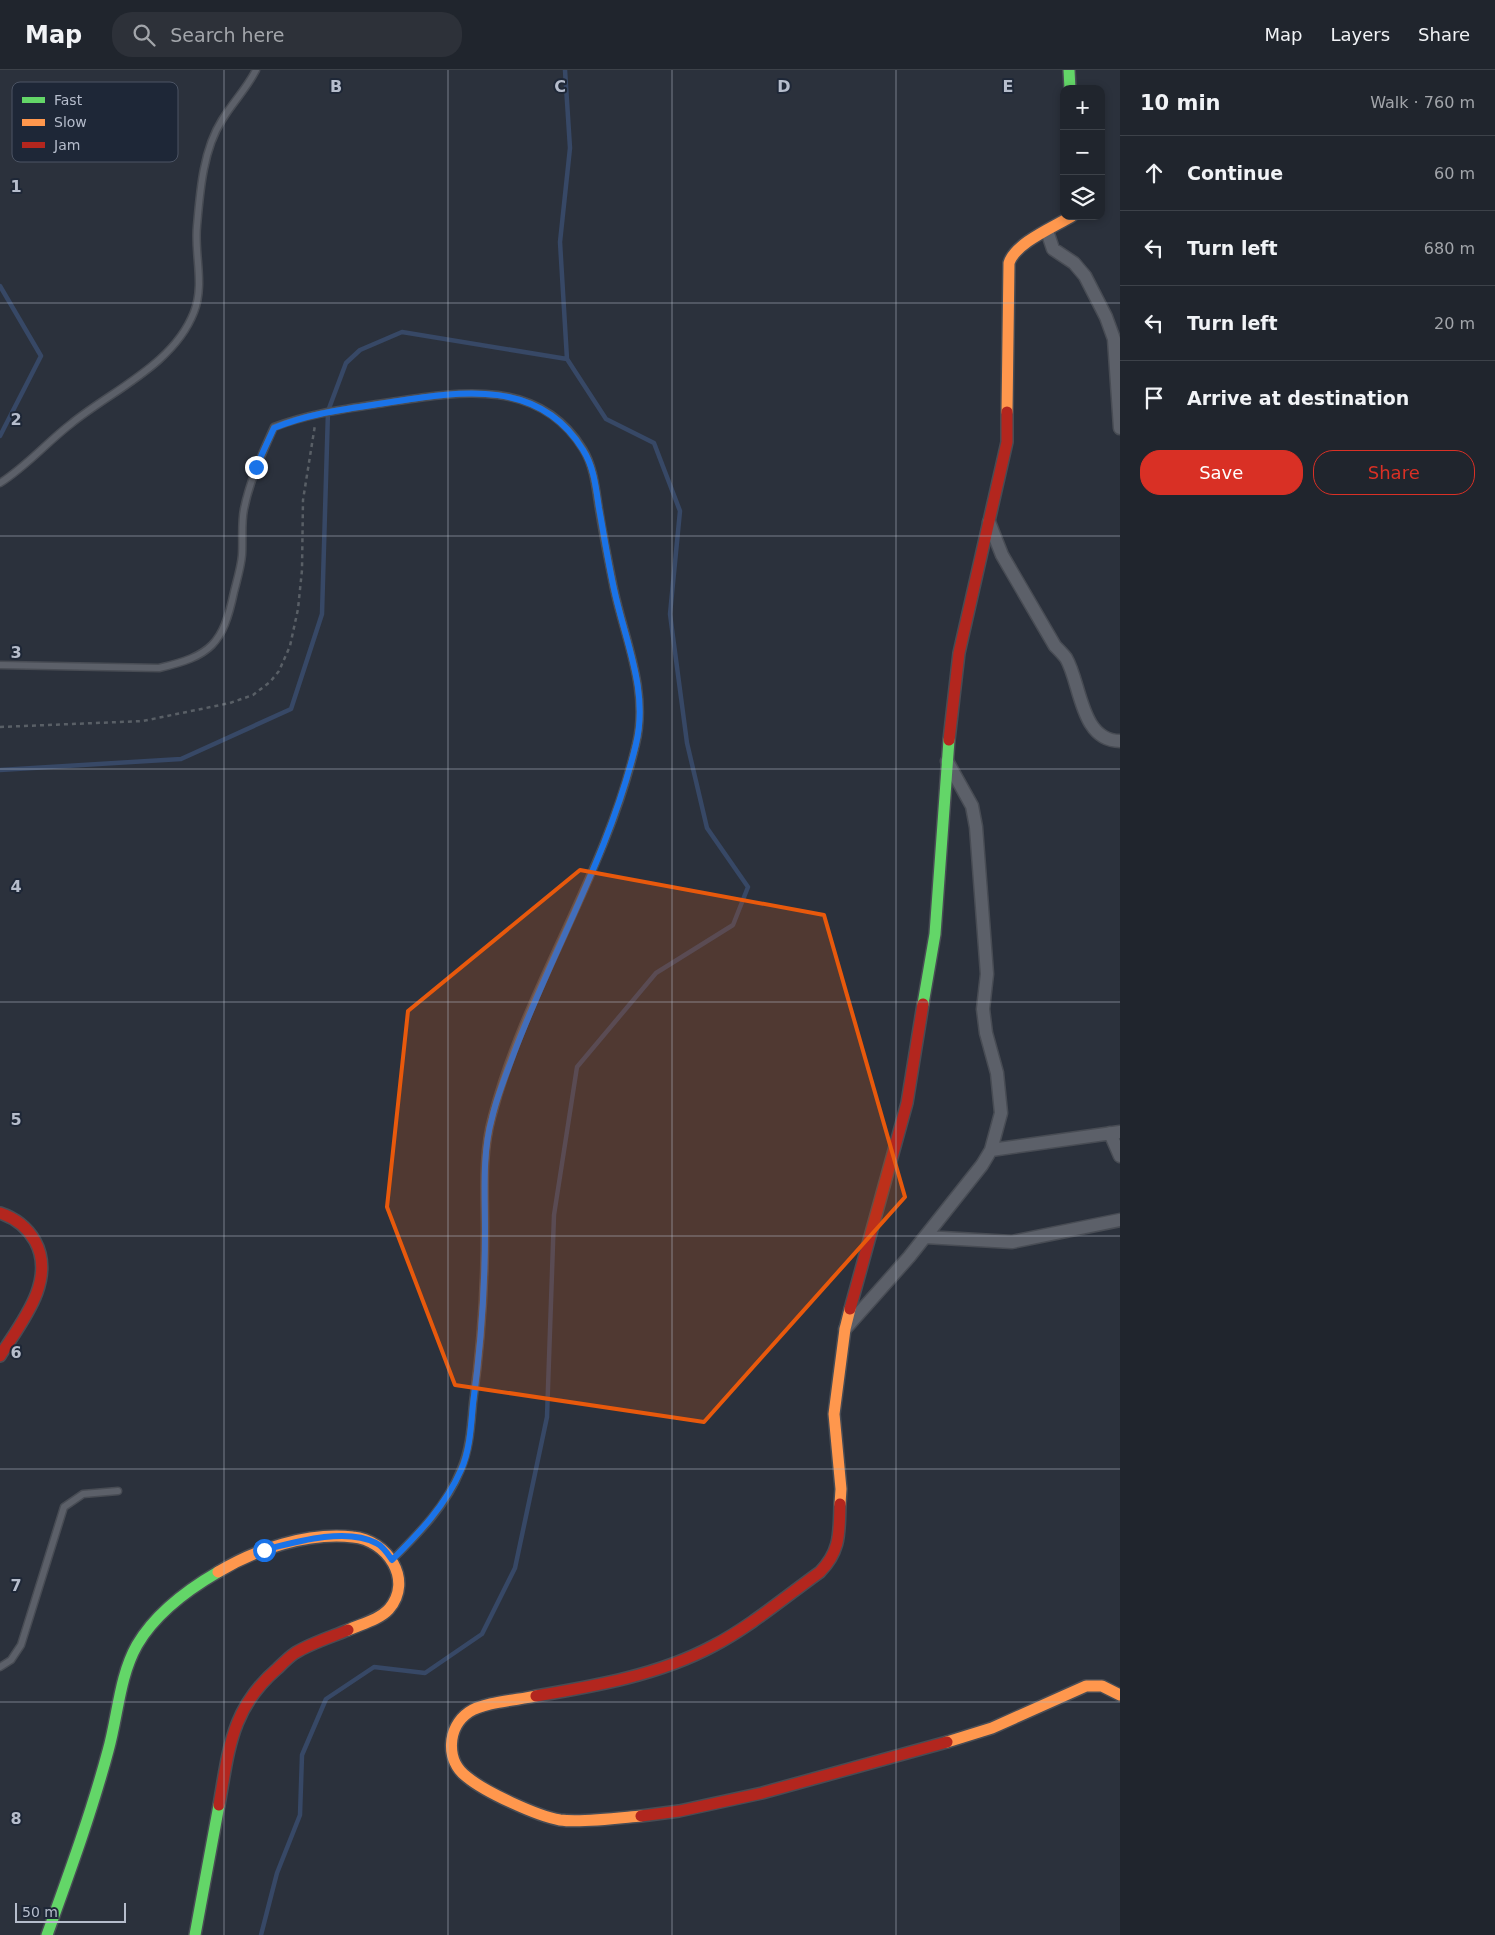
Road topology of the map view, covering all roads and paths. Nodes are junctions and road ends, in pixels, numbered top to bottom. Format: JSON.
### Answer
{"nodes":[{"id":1,"x":256,"y":70,"type":"edge"},
{"id":2,"x":1069,"y":70,"type":"edge"},
{"id":3,"x":1070,"y":85,"type":"edge"},
{"id":4,"x":1065,"y":220,"type":"edge"},
{"id":5,"x":1047,"y":231,"type":"junction"},
{"id":6,"x":1120,"y":428,"type":"edge"},
{"id":7,"x":0,"y":483,"type":"edge"},
{"id":8,"x":989,"y":522,"type":"junction"},
{"id":9,"x":0,"y":665,"type":"edge"},
{"id":10,"x":1120,"y":741,"type":"edge"},
{"id":11,"x":947,"y":761,"type":"junction"},
{"id":12,"x":1115,"y":1132,"type":"edge"},
{"id":13,"x":991,"y":1150,"type":"junction"},
{"id":14,"x":1120,"y":1156,"type":"edge"},
{"id":15,"x":0,"y":1213,"type":"edge"},
{"id":16,"x":1120,"y":1220,"type":"edge"},
{"id":17,"x":925,"y":1237,"type":"junction"},
{"id":18,"x":845,"y":1328,"type":"junction"},
{"id":19,"x":0,"y":1356,"type":"edge"},
{"id":20,"x":118,"y":1491,"type":"dead end"},
{"id":21,"x":392,"y":1560,"type":"junction"},
{"id":22,"x":0,"y":1667,"type":"edge"},
{"id":23,"x":1120,"y":1695,"type":"edge"},
{"id":24,"x":47,"y":1935,"type":"edge"},
{"id":25,"x":195,"y":1935,"type":"edge"}],
"edges":[{"from":1,"to":7,"type":"lane"},
{"from":2,"to":3,"type":"street"},
{"from":4,"to":5,"type":"street"},
{"from":5,"to":6,"type":"street"},
{"from":5,"to":8,"type":"street"},
{"from":8,"to":10,"type":"street"},
{"from":8,"to":11,"type":"street"},
{"from":9,"to":21,"type":"lane"},
{"from":11,"to":13,"type":"street"},
{"from":11,"to":18,"type":"street"},
{"from":12,"to":13,"type":"street"},
{"from":12,"to":14,"type":"street"},
{"from":13,"to":17,"type":"street"},
{"from":15,"to":19,"type":"street"},
{"from":16,"to":17,"type":"street"},
{"from":17,"to":18,"type":"street"},
{"from":18,"to":23,"type":"street"},
{"from":20,"to":22,"type":"lane"},
{"from":21,"to":24,"type":"street"},
{"from":21,"to":25,"type":"street"}]}
